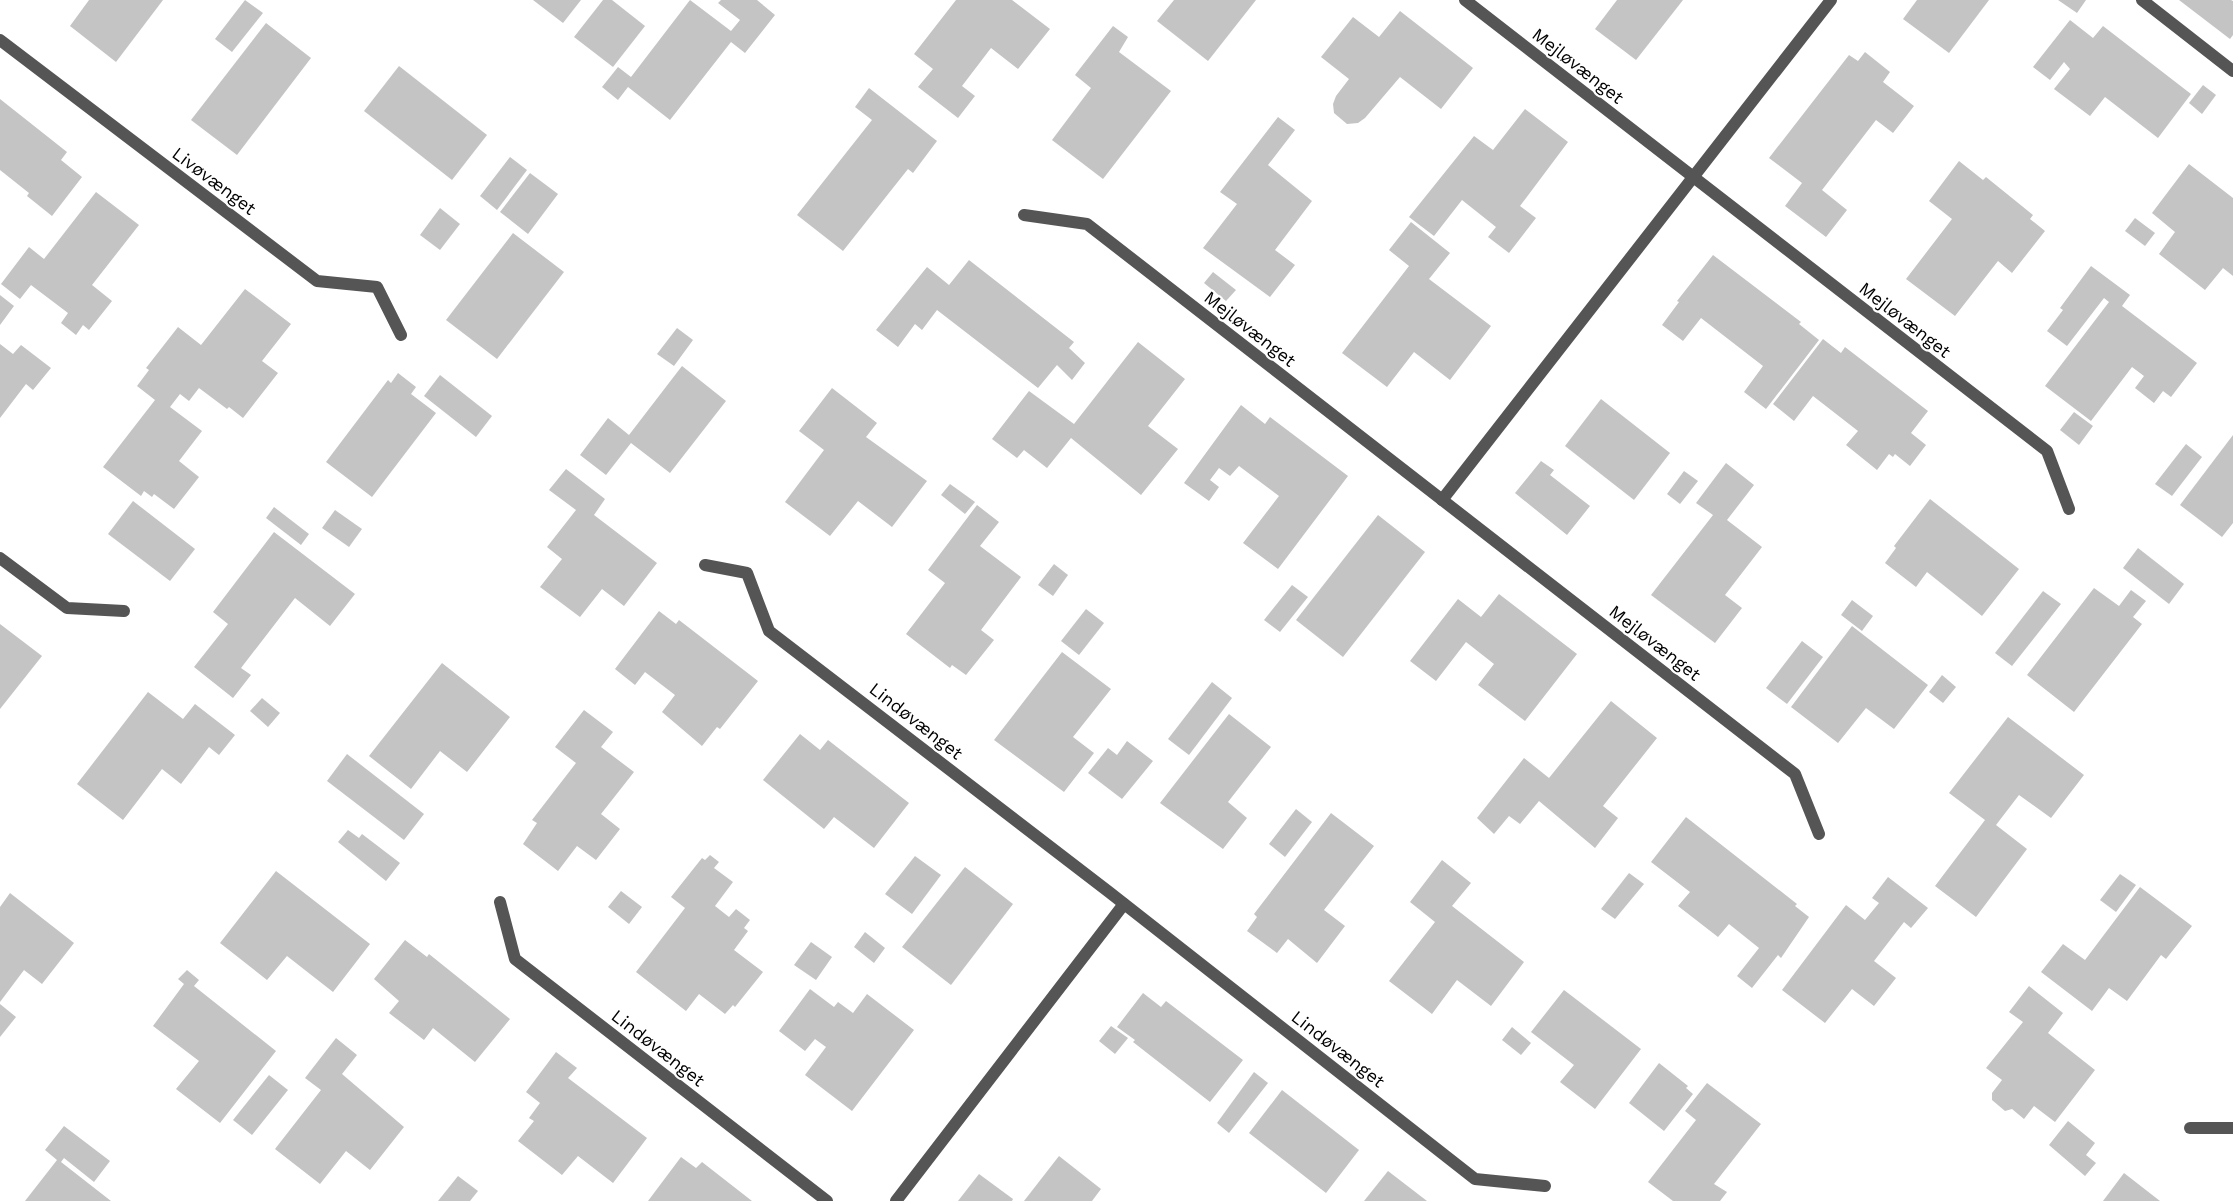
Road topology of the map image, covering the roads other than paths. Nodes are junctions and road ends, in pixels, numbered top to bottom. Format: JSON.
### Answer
{"nodes":[{"id":1,"x":1465,"y":0,"type":"edge"},
{"id":2,"x":1832,"y":0,"type":"edge"},
{"id":3,"x":2142,"y":0,"type":"edge"},
{"id":4,"x":0,"y":40,"type":"edge"},
{"id":5,"x":2233,"y":71,"type":"edge"},
{"id":6,"x":1693,"y":178,"type":"junction"},
{"id":7,"x":1024,"y":215,"type":"dead end"},
{"id":8,"x":401,"y":335,"type":"dead end"},
{"id":9,"x":1442,"y":500,"type":"junction"},
{"id":10,"x":2069,"y":509,"type":"dead end"},
{"id":11,"x":0,"y":558,"type":"edge"},
{"id":12,"x":704,"y":565,"type":"dead end"},
{"id":13,"x":124,"y":611,"type":"dead end"},
{"id":14,"x":1819,"y":834,"type":"dead end"},
{"id":15,"x":500,"y":902,"type":"dead end"},
{"id":16,"x":1124,"y":904,"type":"junction"},
{"id":17,"x":2190,"y":1128,"type":"dead end"},
{"id":18,"x":2233,"y":1128,"type":"edge"},
{"id":19,"x":1545,"y":1186,"type":"dead end"},
{"id":20,"x":827,"y":1201,"type":"edge"},
{"id":21,"x":896,"y":1201,"type":"edge"}],
"edges":[{"from":1,"to":6,"type":"street","name":"Mejløvænget"},
{"from":2,"to":6,"type":"street"},
{"from":3,"to":5,"type":"street"},
{"from":4,"to":8,"type":"street","name":"Livøvænget"},
{"from":6,"to":9,"type":"street"},
{"from":6,"to":10,"type":"street","name":"Mejløvænget"},
{"from":7,"to":9,"type":"street","name":"Mejløvænget"},
{"from":9,"to":14,"type":"street","name":"Mejløvænget"},
{"from":11,"to":13,"type":"street"},
{"from":12,"to":16,"type":"street","name":"Lindøvænget"},
{"from":15,"to":20,"type":"street","name":"Lindøvænget"},
{"from":16,"to":19,"type":"street","name":"Lindøvænget"},
{"from":16,"to":21,"type":"street"},
{"from":17,"to":18,"type":"street"}]}
